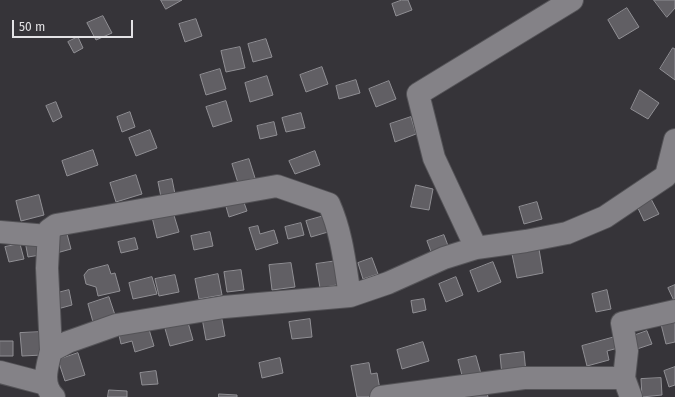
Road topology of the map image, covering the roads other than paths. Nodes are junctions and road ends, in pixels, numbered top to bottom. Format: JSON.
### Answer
{"nodes":[{"id":1,"x":572,"y":0,"type":"edge"},
{"id":2,"x":675,"y":140,"type":"edge"},
{"id":3,"x":670,"y":175,"type":"edge"},
{"id":4,"x":0,"y":232,"type":"edge"},
{"id":5,"x":48,"y":236,"type":"junction"},
{"id":6,"x":476,"y":248,"type":"junction"},
{"id":7,"x":350,"y":296,"type":"junction"},
{"id":8,"x":675,"y":311,"type":"edge"},
{"id":9,"x":51,"y":352,"type":"junction"},
{"id":10,"x":0,"y":372,"type":"edge"},
{"id":11,"x":628,"y":387,"type":"edge"},
{"id":12,"x":50,"y":391,"type":"edge"},
{"id":13,"x":381,"y":397,"type":"edge"}],
"edges":[{"from":1,"to":6,"type":"street"},
{"from":2,"to":3,"type":"street"},
{"from":3,"to":6,"type":"street"},
{"from":4,"to":5,"type":"street"},
{"from":5,"to":7,"type":"street"},
{"from":5,"to":9,"type":"street"},
{"from":6,"to":7,"type":"street"},
{"from":7,"to":9,"type":"street"},
{"from":8,"to":11,"type":"street"},
{"from":9,"to":12,"type":"street"},
{"from":10,"to":12,"type":"street"},
{"from":11,"to":13,"type":"street"}]}
